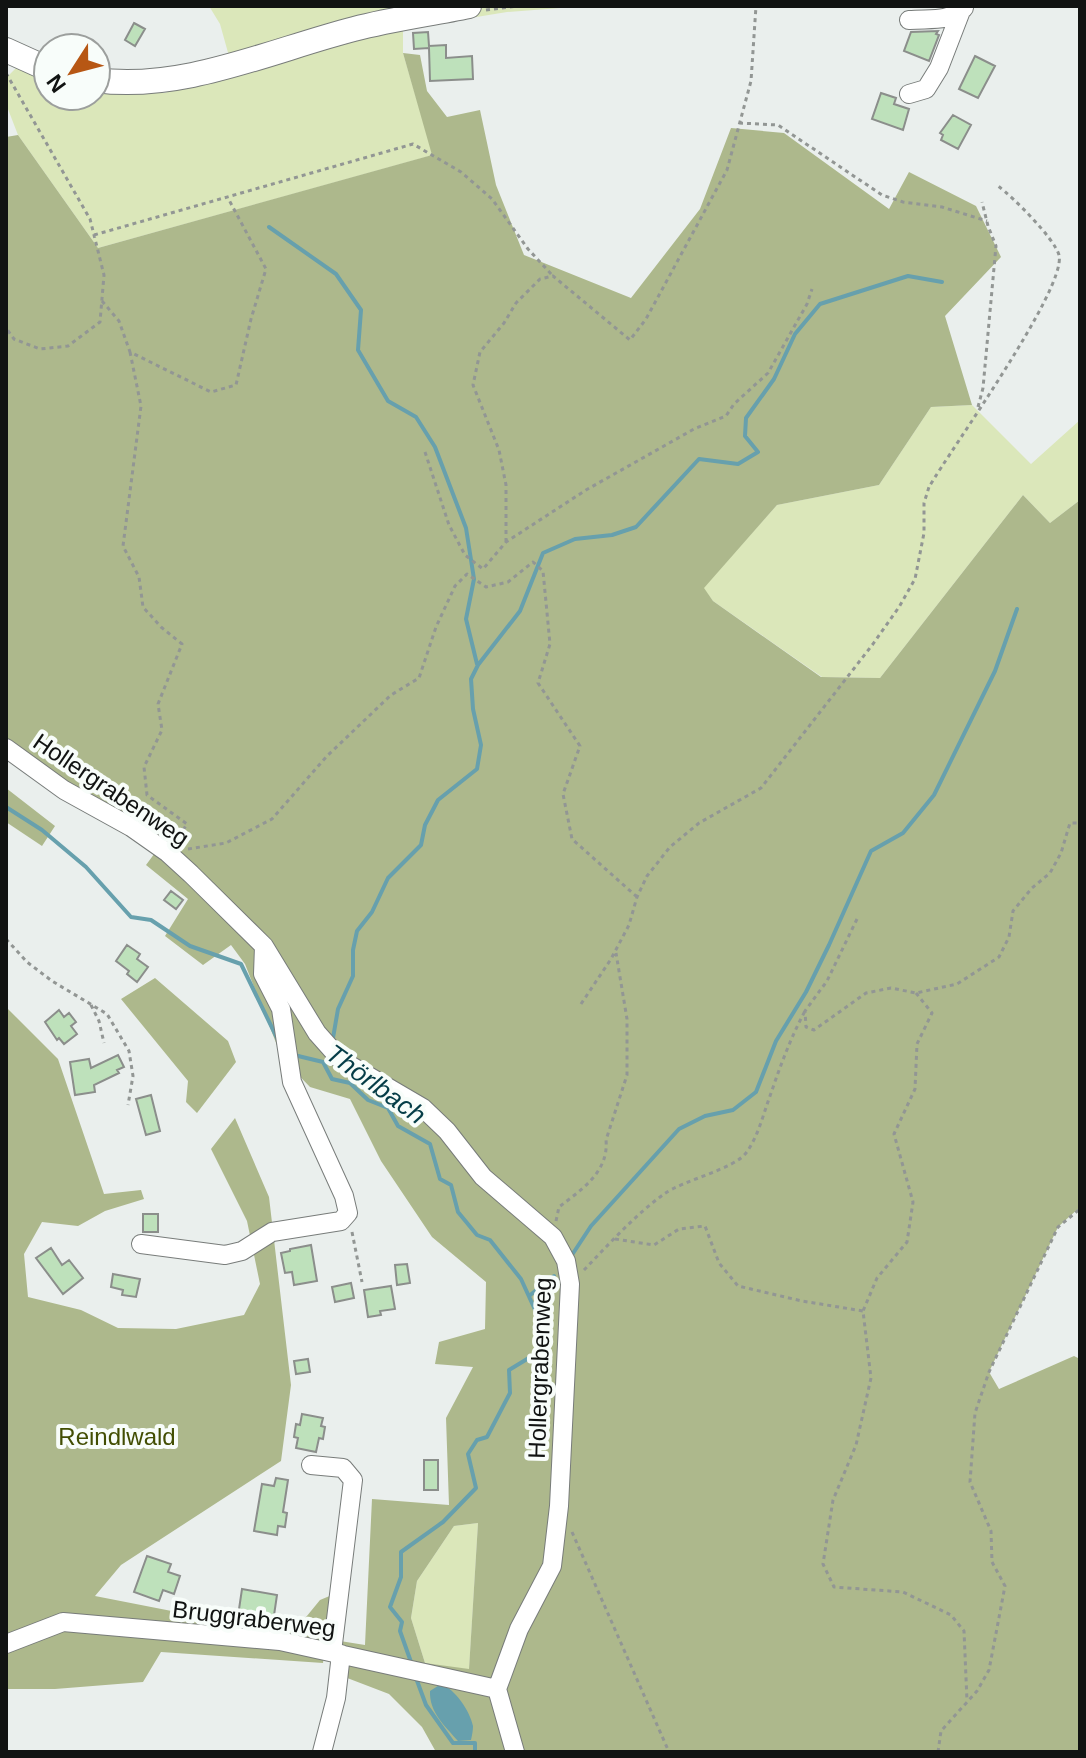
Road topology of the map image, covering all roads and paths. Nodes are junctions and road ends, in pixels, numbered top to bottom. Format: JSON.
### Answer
{"nodes":[{"id":1,"x":469,"y":6,"type":"edge"},
{"id":2,"x":756,"y":6,"type":"edge"},
{"id":3,"x":963,"y":8,"type":"edge"},
{"id":4,"x":909,"y":20,"type":"dead end"},
{"id":5,"x":6,"y":50,"type":"edge"},
{"id":6,"x":32,"y":62,"type":"edge"},
{"id":7,"x":6,"y":73,"type":"edge"},
{"id":8,"x":112,"y":82,"type":"edge"},
{"id":9,"x":909,"y":94,"type":"dead end"},
{"id":10,"x":739,"y":123,"type":"junction"},
{"id":11,"x":998,"y":186,"type":"dead end"},
{"id":12,"x":228,"y":198,"type":"junction"},
{"id":13,"x":982,"y":202,"type":"dead end"},
{"id":14,"x":987,"y":221,"type":"junction"},
{"id":15,"x":94,"y":235,"type":"junction"},
{"id":16,"x":553,"y":276,"type":"junction"},
{"id":17,"x":812,"y":289,"type":"dead end"},
{"id":18,"x":102,"y":301,"type":"junction"},
{"id":19,"x":6,"y":328,"type":"edge"},
{"id":20,"x":130,"y":352,"type":"junction"},
{"id":21,"x":978,"y":411,"type":"junction"},
{"id":22,"x":425,"y":452,"type":"dead end"},
{"id":23,"x":506,"y":542,"type":"junction"},
{"id":24,"x":6,"y":748,"type":"edge"},
{"id":25,"x":1080,"y":823,"type":"edge"},
{"id":26,"x":168,"y":853,"type":"junction"},
{"id":27,"x":637,"y":897,"type":"junction"},
{"id":28,"x":857,"y":919,"type":"dead end"},
{"id":29,"x":6,"y":939,"type":"edge"},
{"id":30,"x":264,"y":946,"type":"junction"},
{"id":31,"x":615,"y":951,"type":"junction"},
{"id":32,"x":916,"y":993,"type":"junction"},
{"id":33,"x":89,"y":1002,"type":"junction"},
{"id":34,"x":581,"y":1004,"type":"dead end"},
{"id":35,"x":805,"y":1011,"type":"junction"},
{"id":36,"x":104,"y":1043,"type":"dead end"},
{"id":37,"x":128,"y":1105,"type":"dead end"},
{"id":38,"x":1080,"y":1209,"type":"edge"},
{"id":39,"x":348,"y":1213,"type":"junction"},
{"id":40,"x":553,"y":1237,"type":"junction"},
{"id":41,"x":614,"y":1239,"type":"junction"},
{"id":42,"x":141,"y":1244,"type":"dead end"},
{"id":43,"x":362,"y":1282,"type":"dead end"},
{"id":44,"x":570,"y":1284,"type":"junction"},
{"id":45,"x":863,"y":1311,"type":"junction"},
{"id":46,"x":311,"y":1465,"type":"dead end"},
{"id":47,"x":559,"y":1506,"type":"junction"},
{"id":48,"x":6,"y":1644,"type":"edge"},
{"id":49,"x":336,"y":1653,"type":"junction"},
{"id":50,"x":497,"y":1689,"type":"junction"},
{"id":51,"x":967,"y":1701,"type":"junction"},
{"id":52,"x":322,"y":1752,"type":"edge"},
{"id":53,"x":515,"y":1752,"type":"edge"},
{"id":54,"x":669,"y":1752,"type":"edge"},
{"id":55,"x":938,"y":1752,"type":"edge"}],
"edges":[{"from":1,"to":8,"type":"main road"},
{"from":2,"to":10,"type":"path"},
{"from":3,"to":4,"type":"street"},
{"from":3,"to":9,"type":"street"},
{"from":5,"to":6,"type":"main road"},
{"from":7,"to":15,"type":"path"},
{"from":10,"to":14,"type":"path"},
{"from":10,"to":16,"type":"path"},
{"from":11,"to":21,"type":"path"},
{"from":12,"to":15,"type":"path"},
{"from":12,"to":16,"type":"path"},
{"from":12,"to":20,"type":"path"},
{"from":13,"to":14,"type":"path"},
{"from":14,"to":21,"type":"path"},
{"from":15,"to":18,"type":"path"},
{"from":16,"to":23,"type":"path"},
{"from":17,"to":23,"type":"path"},
{"from":18,"to":19,"type":"path"},
{"from":18,"to":20,"type":"path"},
{"from":20,"to":26,"type":"path"},
{"from":21,"to":27,"type":"path"},
{"from":22,"to":23,"type":"path"},
{"from":24,"to":26,"type":"street","name":"Hollergrabenweg"},
{"from":25,"to":32,"type":"path"},
{"from":26,"to":27,"type":"path"},
{"from":26,"to":30,"type":"street","name":"Hollergrabenweg"},
{"from":27,"to":31,"type":"path"},
{"from":28,"to":35,"type":"path"},
{"from":29,"to":33,"type":"path"},
{"from":30,"to":39,"type":"street"},
{"from":30,"to":40,"type":"street","name":"Hollergrabenweg"},
{"from":31,"to":34,"type":"path"},
{"from":31,"to":40,"type":"path"},
{"from":32,"to":35,"type":"path"},
{"from":32,"to":45,"type":"path"},
{"from":33,"to":36,"type":"path"},
{"from":33,"to":37,"type":"path"},
{"from":35,"to":41,"type":"path"},
{"from":38,"to":51,"type":"path"},
{"from":39,"to":42,"type":"street"},
{"from":39,"to":43,"type":"path"},
{"from":40,"to":44,"type":"street","name":"Hollergrabenweg"},
{"from":41,"to":44,"type":"path"},
{"from":41,"to":45,"type":"path"},
{"from":44,"to":47,"type":"street","name":"Hollergrabenweg"},
{"from":45,"to":51,"type":"path"},
{"from":46,"to":49,"type":"street"},
{"from":47,"to":50,"type":"street","name":"Hollergrabenweg"},
{"from":47,"to":54,"type":"path"},
{"from":48,"to":49,"type":"street","name":"Bruggraberweg"},
{"from":49,"to":50,"type":"street","name":"Bruggraberweg"},
{"from":49,"to":52,"type":"street"},
{"from":50,"to":53,"type":"street"},
{"from":51,"to":55,"type":"path"}]}
